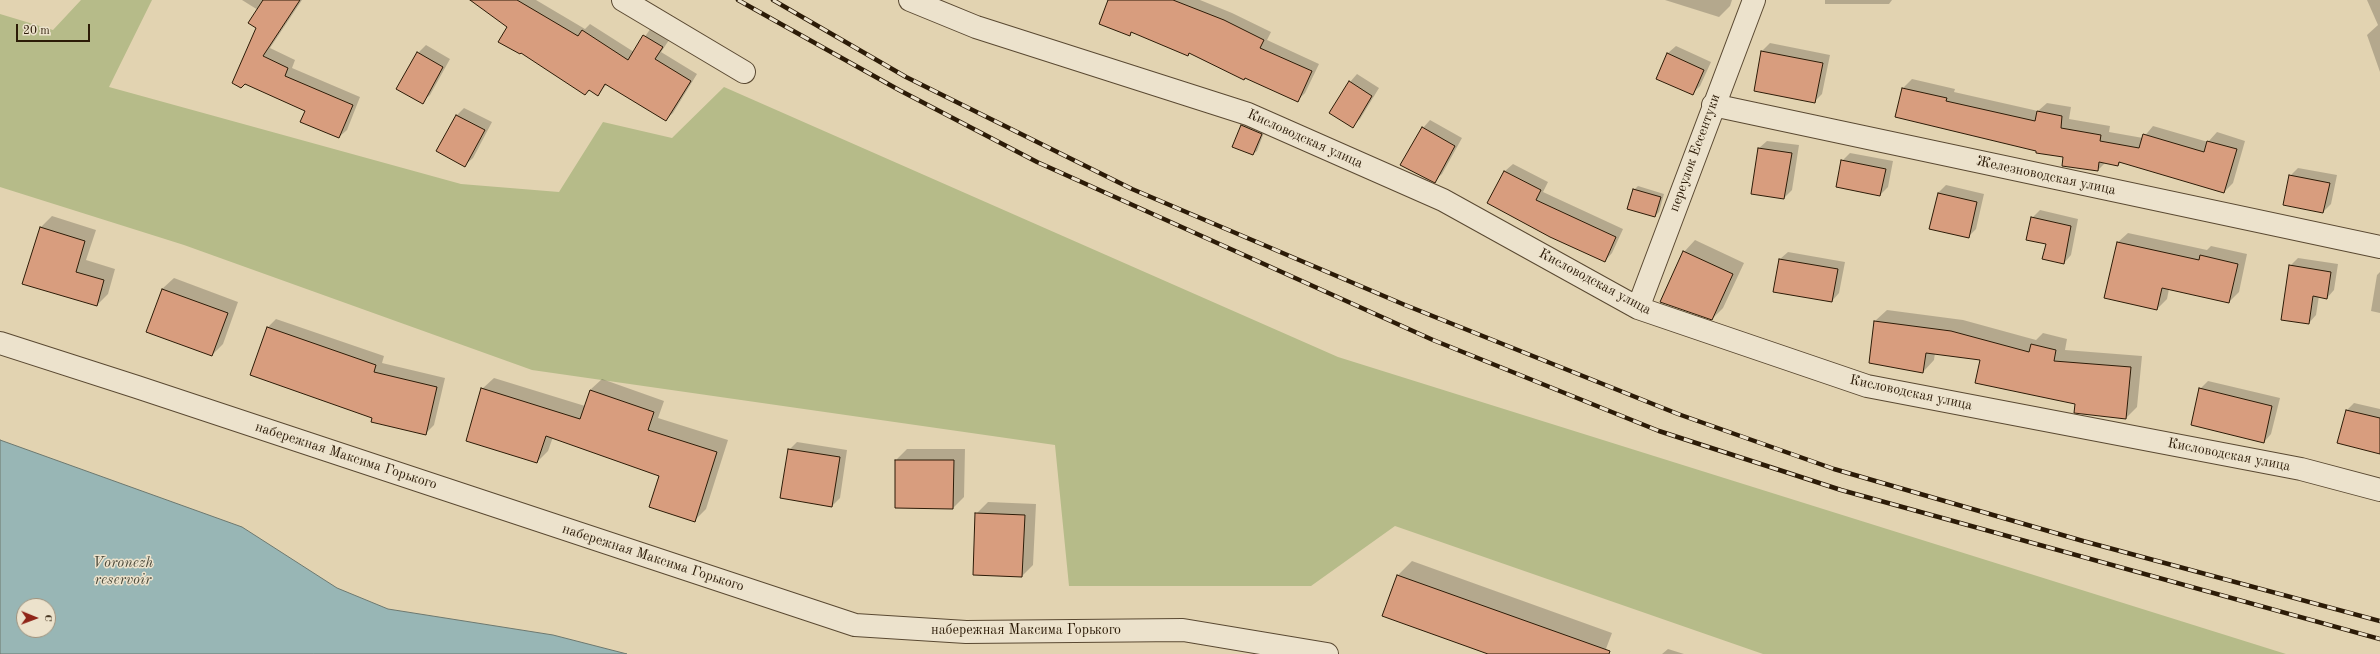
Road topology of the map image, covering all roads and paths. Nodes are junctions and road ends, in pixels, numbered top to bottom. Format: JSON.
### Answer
{"nodes":[{"id":1,"x":623,"y":0,"type":"edge"},
{"id":2,"x":910,"y":0,"type":"edge"},
{"id":3,"x":1754,"y":0,"type":"edge"},
{"id":4,"x":744,"y":72,"type":"dead end"},
{"id":5,"x":1713,"y":105,"type":"junction"},
{"id":6,"x":2380,"y":247,"type":"edge"},
{"id":7,"x":1638,"y":308,"type":"junction"},
{"id":8,"x":0,"y":343,"type":"edge"},
{"id":9,"x":2380,"y":490,"type":"edge"},
{"id":10,"x":1327,"y":654,"type":"edge"}],
"edges":[{"from":1,"to":4,"type":"street"},
{"from":2,"to":7,"type":"street","name":"Кисловодская улица"},
{"from":3,"to":5,"type":"street","name":"переулок Ессентуки"},
{"from":5,"to":6,"type":"street","name":"Железноводская улица"},
{"from":5,"to":7,"type":"street","name":"переулок Ессентуки"},
{"from":7,"to":9,"type":"street","name":"Кисловодская улица"},
{"from":8,"to":10,"type":"street","name":"набережная Максима Горького"}]}
